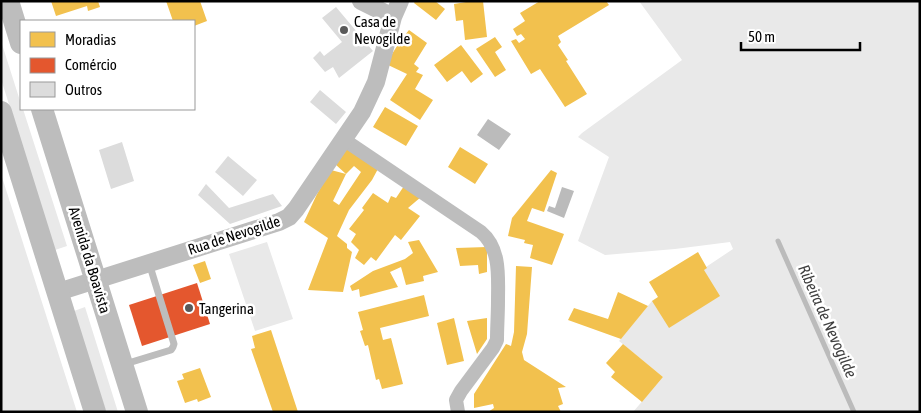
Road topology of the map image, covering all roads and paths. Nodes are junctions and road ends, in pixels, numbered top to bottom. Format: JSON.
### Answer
{"nodes":[{"id":1,"x":8,"y":1,"type":"edge"},
{"id":2,"x":361,"y":1,"type":"edge"},
{"id":3,"x":396,"y":9,"type":"edge"},
{"id":4,"x":20,"y":40,"type":"edge"},
{"id":5,"x":42,"y":110,"type":"edge"},
{"id":6,"x":1,"y":112,"type":"edge"},
{"id":7,"x":343,"y":139,"type":"junction"},
{"id":8,"x":149,"y":263,"type":"junction"},
{"id":9,"x":97,"y":280,"type":"junction"},
{"id":10,"x":58,"y":292,"type":"junction"},
{"id":11,"x":122,"y":365,"type":"junction"},
{"id":12,"x":95,"y":412,"type":"edge"},
{"id":13,"x":137,"y":412,"type":"edge"},
{"id":14,"x":458,"y":412,"type":"edge"}],
"edges":[{"from":1,"to":4,"type":"main road"},
{"from":2,"to":3,"type":"street"},
{"from":3,"to":7,"type":"street","name":"Rua de Nevogilde"},
{"from":5,"to":9,"type":"main road","name":"Avenida da Boavista"},
{"from":6,"to":10,"type":"main road"},
{"from":7,"to":8,"type":"street","name":"Rua de Nevogilde"},
{"from":7,"to":14,"type":"street"},
{"from":8,"to":9,"type":"street","name":"Rua de Nevogilde"},
{"from":8,"to":11,"type":"lane"},
{"from":9,"to":10,"type":"street","name":"Rua de Nevogilde"},
{"from":9,"to":11,"type":"main road","name":"Avenida da Boavista"},
{"from":10,"to":12,"type":"main road"},
{"from":11,"to":13,"type":"main road","name":"Avenida da Boavista"}]}
